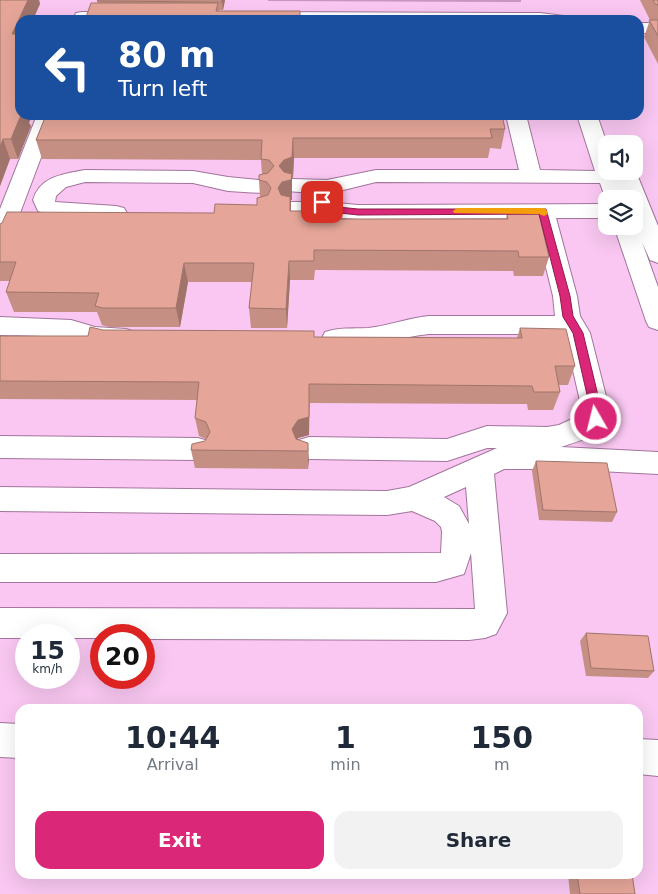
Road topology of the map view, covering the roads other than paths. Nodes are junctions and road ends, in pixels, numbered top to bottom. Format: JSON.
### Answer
{"nodes":[{"id":1,"x":549,"y":0,"type":"edge"},
{"id":2,"x":88,"y":1,"type":"edge"},
{"id":3,"x":83,"y":15,"type":"edge"},
{"id":4,"x":560,"y":15,"type":"edge"},
{"id":5,"x":644,"y":28,"type":"edge"},
{"id":6,"x":658,"y":28,"type":"edge"},
{"id":7,"x":44,"y":120,"type":"edge"},
{"id":8,"x":517,"y":120,"type":"edge"},
{"id":9,"x":590,"y":120,"type":"edge"},
{"id":10,"x":608,"y":120,"type":"edge"},
{"id":11,"x":614,"y":135,"type":"edge"},
{"id":12,"x":598,"y":137,"type":"edge"},
{"id":13,"x":25,"y":174,"type":"junction"},
{"id":14,"x":598,"y":174,"type":"edge"},
{"id":15,"x":531,"y":176,"type":"junction"},
{"id":16,"x":620,"y":180,"type":"edge"},
{"id":17,"x":60,"y":182,"type":"junction"},
{"id":18,"x":262,"y":186,"type":"edge"},
{"id":19,"x":293,"y":186,"type":"edge"},
{"id":20,"x":327,"y":186,"type":"junction"},
{"id":21,"x":292,"y":209,"type":"edge"},
{"id":22,"x":326,"y":209,"type":"junction"},
{"id":23,"x":543,"y":211,"type":"junction"},
{"id":24,"x":598,"y":211,"type":"edge"},
{"id":25,"x":136,"y":213,"type":"edge"},
{"id":26,"x":628,"y":235,"type":"edge"},
{"id":27,"x":0,"y":237,"type":"edge"},
{"id":28,"x":658,"y":255,"type":"edge"},
{"id":29,"x":568,"y":317,"type":"junction"},
{"id":30,"x":658,"y":321,"type":"edge"},
{"id":31,"x":0,"y":326,"type":"edge"},
{"id":32,"x":147,"y":338,"type":"edge"},
{"id":33,"x":316,"y":338,"type":"edge"},
{"id":34,"x":0,"y":447,"type":"edge"},
{"id":35,"x":198,"y":448,"type":"edge"},
{"id":36,"x":309,"y":448,"type":"edge"},
{"id":37,"x":658,"y":463,"type":"edge"},
{"id":38,"x":479,"y":467,"type":"junction"},
{"id":39,"x":0,"y":499,"type":"edge"},
{"id":40,"x":412,"y":499,"type":"junction"},
{"id":41,"x":0,"y":568,"type":"edge"},
{"id":42,"x":0,"y":624,"type":"edge"},
{"id":43,"x":0,"y":740,"type":"edge"},
{"id":44,"x":15,"y":741,"type":"edge"},
{"id":45,"x":643,"y":758,"type":"edge"},
{"id":46,"x":658,"y":758,"type":"edge"}],
"edges":[{"from":1,"to":4,"type":"street"},
{"from":2,"to":3,"type":"street"},
{"from":5,"to":6,"type":"street"},
{"from":7,"to":13,"type":"street"},
{"from":8,"to":15,"type":"street"},
{"from":9,"to":12,"type":"street"},
{"from":10,"to":11,"type":"street"},
{"from":13,"to":17,"type":"street"},
{"from":13,"to":27,"type":"street"},
{"from":14,"to":15,"type":"street"},
{"from":15,"to":20,"type":"street"},
{"from":16,"to":28,"type":"street"},
{"from":17,"to":18,"type":"street"},
{"from":17,"to":25,"type":"street"},
{"from":19,"to":20,"type":"street"},
{"from":20,"to":22,"type":"street"},
{"from":21,"to":22,"type":"street"},
{"from":22,"to":23,"type":"street"},
{"from":23,"to":24,"type":"street"},
{"from":23,"to":29,"type":"street"},
{"from":26,"to":30,"type":"street"},
{"from":29,"to":33,"type":"street"},
{"from":29,"to":36,"type":"street"},
{"from":31,"to":32,"type":"street"},
{"from":34,"to":35,"type":"street"},
{"from":37,"to":38,"type":"street"},
{"from":38,"to":40,"type":"street"},
{"from":38,"to":42,"type":"street"},
{"from":39,"to":40,"type":"street"},
{"from":40,"to":41,"type":"street"},
{"from":43,"to":44,"type":"street"},
{"from":45,"to":46,"type":"street"}]}
